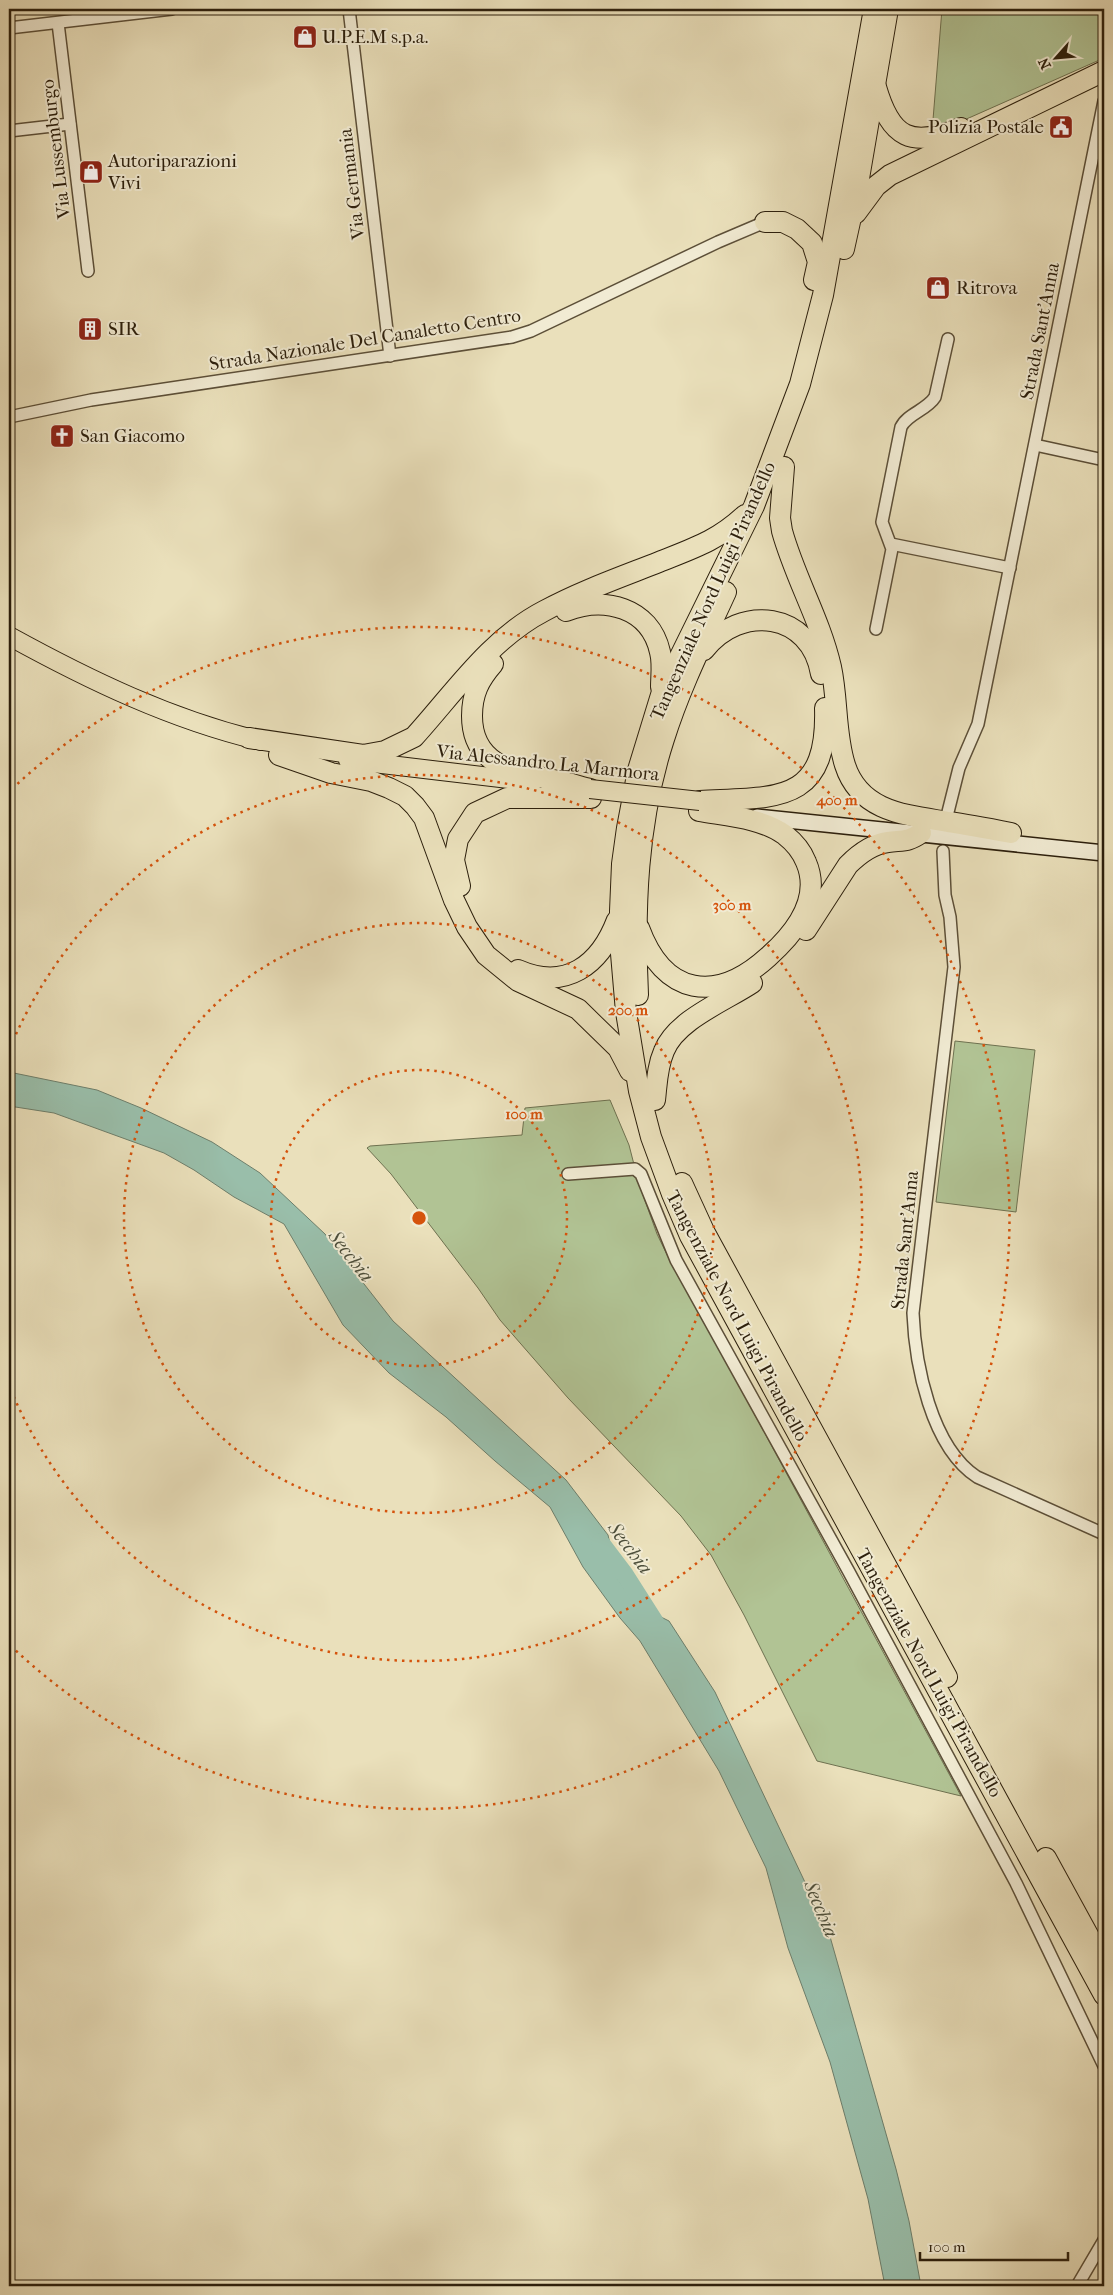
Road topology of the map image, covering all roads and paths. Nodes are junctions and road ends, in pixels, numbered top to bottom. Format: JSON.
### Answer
{"nodes":[{"id":1,"x":172,"y":9,"type":"edge"},
{"id":2,"x":349,"y":9,"type":"edge"},
{"id":3,"x":874,"y":9,"type":"edge"},
{"id":4,"x":888,"y":9,"type":"edge"},
{"id":5,"x":58,"y":23,"type":"junction"},
{"id":6,"x":9,"y":28,"type":"edge"},
{"id":7,"x":1104,"y":70,"type":"edge"},
{"id":8,"x":875,"y":82,"type":"junction"},
{"id":9,"x":1104,"y":101,"type":"edge"},
{"id":10,"x":70,"y":124,"type":"junction"},
{"id":11,"x":9,"y":131,"type":"edge"},
{"id":12,"x":849,"y":189,"type":"junction"},
{"id":13,"x":765,"y":222,"type":"joint"},
{"id":14,"x":849,"y":226,"type":"junction"},
{"id":15,"x":88,"y":270,"type":"dead end"},
{"id":16,"x":948,"y":339,"type":"dead end"},
{"id":17,"x":810,"y":347,"type":"junction"},
{"id":18,"x":390,"y":356,"type":"junction"},
{"id":19,"x":9,"y":417,"type":"edge"},
{"id":20,"x":1035,"y":445,"type":"junction"},
{"id":21,"x":1104,"y":460,"type":"edge"},
{"id":22,"x":784,"y":467,"type":"junction"},
{"id":23,"x":754,"y":506,"type":"junction"},
{"id":24,"x":891,"y":544,"type":"junction"},
{"id":25,"x":1010,"y":568,"type":"junction"},
{"id":26,"x":876,"y":629,"type":"dead end"},
{"id":27,"x":9,"y":636,"type":"edge"},
{"id":28,"x":9,"y":648,"type":"edge"},
{"id":29,"x":692,"y":665,"type":"junction"},
{"id":30,"x":661,"y":695,"type":"junction"},
{"id":31,"x":249,"y":738,"type":"junction"},
{"id":32,"x":279,"y":755,"type":"junction"},
{"id":33,"x":590,"y":794,"type":"junction"},
{"id":34,"x":699,"y":806,"type":"junction"},
{"id":35,"x":948,"y":812,"type":"dead end"},
{"id":36,"x":921,"y":833,"type":"junction"},
{"id":37,"x":1011,"y":833,"type":"junction"},
{"id":38,"x":1104,"y":842,"type":"edge"},
{"id":39,"x":943,"y":852,"type":"dead end"},
{"id":40,"x":1104,"y":853,"type":"edge"},
{"id":41,"x":628,"y":914,"type":"junction"},
{"id":42,"x":649,"y":1104,"type":"junction"},
{"id":43,"x":568,"y":1174,"type":"dead end"},
{"id":44,"x":1104,"y":1534,"type":"edge"},
{"id":45,"x":1104,"y":1964,"type":"edge"},
{"id":46,"x":1104,"y":1995,"type":"edge"},
{"id":47,"x":1104,"y":2066,"type":"edge"},
{"id":48,"x":1104,"y":2240,"type":"edge"},
{"id":49,"x":1077,"y":2286,"type":"edge"}],
"edges":[{"from":1,"to":5,"type":"street"},
{"from":2,"to":18,"type":"street","name":"Via Germania"},
{"from":3,"to":12,"type":"highway"},
{"from":4,"to":8,"type":"highway"},
{"from":5,"to":6,"type":"street"},
{"from":5,"to":10,"type":"street","name":"Via Lussemburgo"},
{"from":7,"to":8,"type":"highway"},
{"from":7,"to":14,"type":"highway"},
{"from":8,"to":12,"type":"highway"},
{"from":9,"to":20,"type":"street","name":"Strada Sant'Anna"},
{"from":10,"to":11,"type":"street"},
{"from":10,"to":15,"type":"street","name":"Via Lussemburgo"},
{"from":12,"to":14,"type":"highway","name":"Tangenziale Nord Luigi Pirandello"},
{"from":12,"to":17,"type":"highway","name":"Tangenziale Nord Luigi Pirandello"},
{"from":13,"to":17,"type":"highway"},
{"from":13,"to":18,"type":"street","name":"Strada Nazionale Del Canaletto Centro"},
{"from":14,"to":22,"type":"highway","name":"Tangenziale Nord Luigi Pirandello"},
{"from":16,"to":24,"type":"street"},
{"from":17,"to":23,"type":"highway","name":"Tangenziale Nord Luigi Pirandello"},
{"from":18,"to":19,"type":"street","name":"Strada Nazionale Del Canaletto Centro"},
{"from":20,"to":21,"type":"street"},
{"from":20,"to":25,"type":"street","name":"Strada Sant'Anna"},
{"from":22,"to":29,"type":"highway","name":"Tangenziale Nord Luigi Pirandello"},
{"from":22,"to":37,"type":"highway"},
{"from":23,"to":30,"type":"highway","name":"Tangenziale Nord Luigi Pirandello"},
{"from":23,"to":31,"type":"highway"},
{"from":24,"to":25,"type":"street"},
{"from":24,"to":26,"type":"street"},
{"from":25,"to":35,"type":"street","name":"Strada Sant'Anna"},
{"from":27,"to":31,"type":"main road","name":"Via Alessandro La Marmora"},
{"from":28,"to":32,"type":"main road","name":"Via Alessandro La Marmora"},
{"from":29,"to":34,"type":"highway"},
{"from":29,"to":41,"type":"highway","name":"Tangenziale Nord Luigi Pirandello"},
{"from":30,"to":33,"type":"highway"},
{"from":30,"to":41,"type":"highway","name":"Tangenziale Nord Luigi Pirandello"},
{"from":31,"to":33,"type":"main road","name":"Via Alessandro La Marmora"},
{"from":32,"to":33,"type":"main road","name":"Via Alessandro La Marmora"},
{"from":32,"to":42,"type":"highway"},
{"from":33,"to":34,"type":"main road","name":"Via Alessandro La Marmora","bridge":true},
{"from":33,"to":41,"type":"highway"},
{"from":34,"to":36,"type":"main road","name":"Via Alessandro La Marmora"},
{"from":34,"to":37,"type":"main road","name":"Via Alessandro La Marmora"},
{"from":34,"to":41,"type":"highway"},
{"from":36,"to":40,"type":"main road","name":"Via Alessandro La Marmora"},
{"from":36,"to":42,"type":"highway"},
{"from":37,"to":38,"type":"main road","name":"Via Alessandro La Marmora"},
{"from":39,"to":44,"type":"street","name":"Strada Sant'Anna"},
{"from":41,"to":42,"type":"highway","name":"Tangenziale Nord Luigi Pirandello"},
{"from":42,"to":45,"type":"highway","name":"Tangenziale Nord Luigi Pirandello"},
{"from":42,"to":46,"type":"highway","name":"Tangenziale Nord Luigi Pirandello"},
{"from":43,"to":47,"type":"street"},
{"from":48,"to":49,"type":"street"}]}
